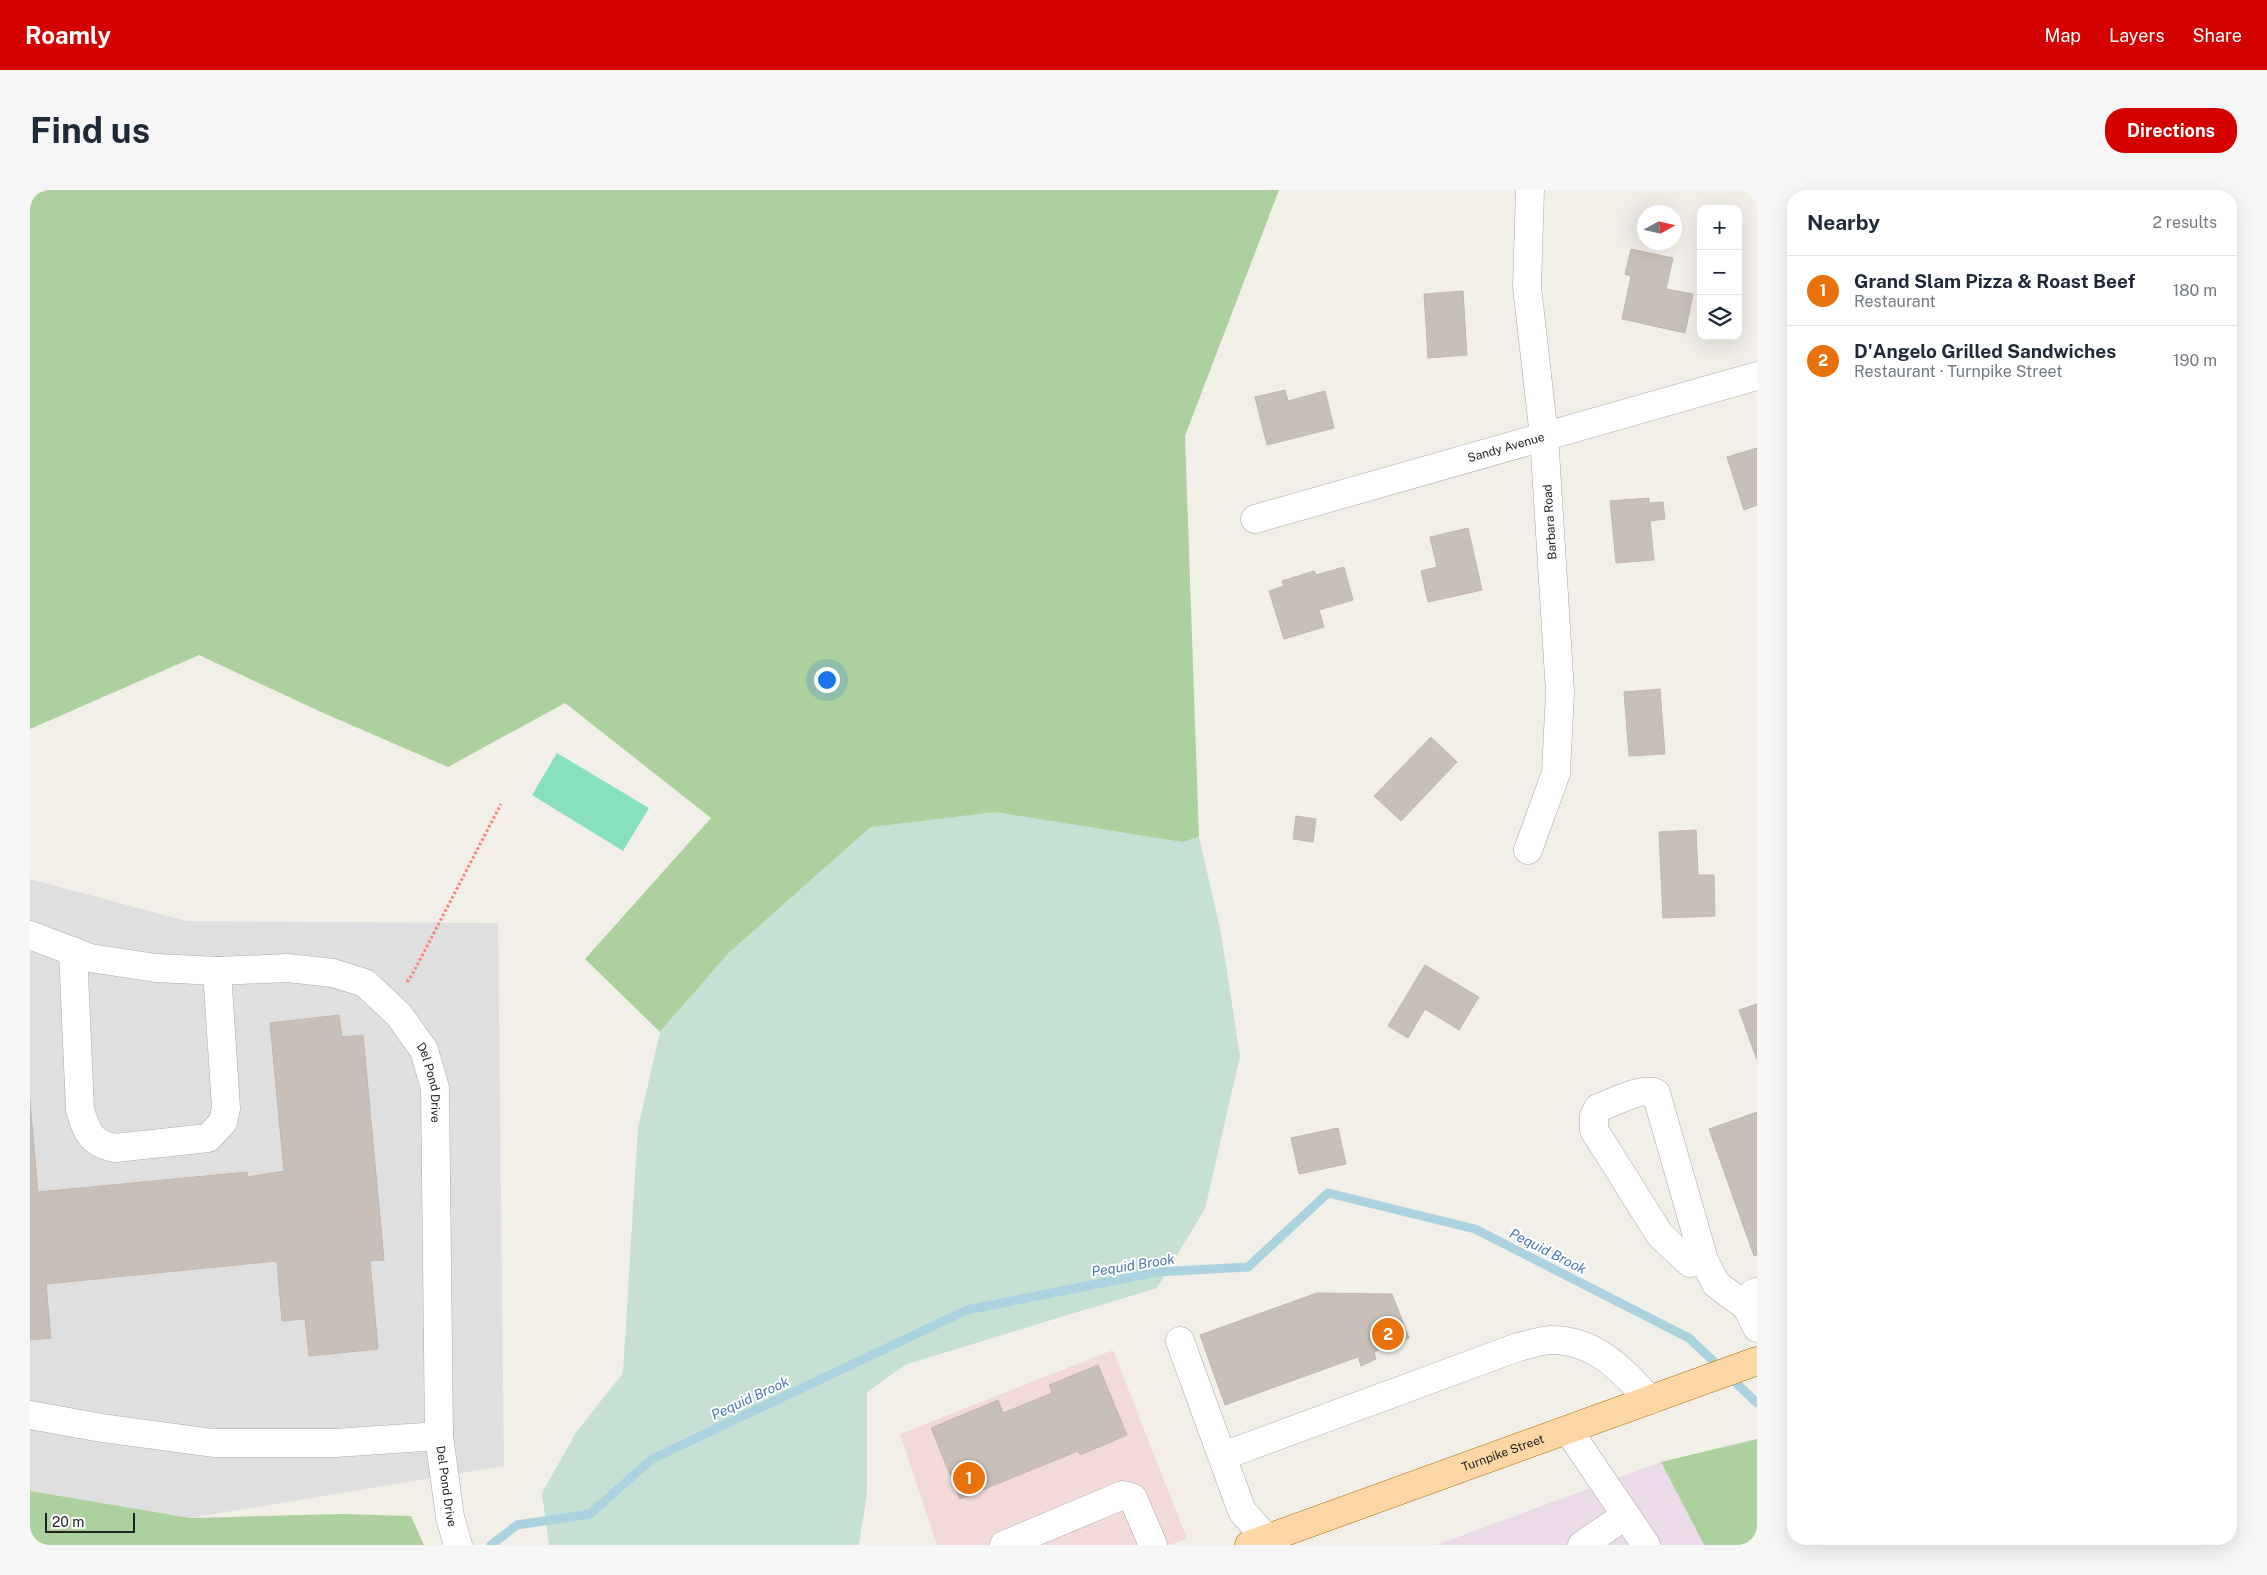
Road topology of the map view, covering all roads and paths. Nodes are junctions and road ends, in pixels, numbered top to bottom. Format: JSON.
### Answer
{"nodes":[{"id":1,"x":1530,"y":190,"type":"edge"},
{"id":2,"x":1757,"y":376,"type":"edge"},
{"id":3,"x":1544,"y":436,"type":"junction"},
{"id":4,"x":1255,"y":518,"type":"dead end"},
{"id":5,"x":501,"y":804,"type":"dead end"},
{"id":6,"x":1528,"y":850,"type":"dead end"},
{"id":7,"x":30,"y":935,"type":"edge"},
{"id":8,"x":73,"y":951,"type":"junction"},
{"id":9,"x":217,"y":971,"type":"junction"},
{"id":10,"x":388,"y":1005,"type":"junction"},
{"id":11,"x":1704,"y":1260,"type":"junction"},
{"id":12,"x":1754,"y":1309,"type":"edge"},
{"id":13,"x":1180,"y":1341,"type":"dead end"},
{"id":14,"x":1751,"y":1363,"type":"edge"},
{"id":15,"x":1650,"y":1400,"type":"junction"},
{"id":16,"x":30,"y":1415,"type":"edge"},
{"id":17,"x":1568,"y":1430,"type":"junction"},
{"id":18,"x":439,"y":1436,"type":"junction"},
{"id":19,"x":1223,"y":1456,"type":"junction"},
{"id":20,"x":1625,"y":1516,"type":"junction"},
{"id":21,"x":1262,"y":1543,"type":"edge"},
{"id":22,"x":458,"y":1545,"type":"edge"},
{"id":23,"x":1004,"y":1545,"type":"edge"},
{"id":24,"x":1153,"y":1545,"type":"edge"},
{"id":25,"x":1582,"y":1545,"type":"edge"},
{"id":26,"x":1646,"y":1545,"type":"edge"}],
"edges":[{"from":1,"to":3,"type":"street","name":"Barbara Road"},
{"from":2,"to":3,"type":"street","name":"Sandy Avenue"},
{"from":3,"to":4,"type":"street","name":"Sandy Avenue"},
{"from":3,"to":6,"type":"street","name":"Barbara Road"},
{"from":5,"to":10,"type":"path"},
{"from":7,"to":8,"type":"street","name":"Del Pond Drive"},
{"from":8,"to":9,"type":"street","name":"Del Pond Drive"},
{"from":8,"to":9,"type":"street"},
{"from":9,"to":10,"type":"street","name":"Del Pond Drive"},
{"from":10,"to":18,"type":"street","name":"Del Pond Drive"},
{"from":11,"to":11,"type":"street"},
{"from":11,"to":12,"type":"street"},
{"from":13,"to":19,"type":"street"},
{"from":14,"to":15,"type":"main road","name":"Turnpike Street"},
{"from":15,"to":17,"type":"main road","name":"Turnpike Street"},
{"from":15,"to":19,"type":"street"},
{"from":16,"to":18,"type":"street"},
{"from":17,"to":20,"type":"street"},
{"from":17,"to":21,"type":"main road","name":"Turnpike Street"},
{"from":18,"to":22,"type":"street","name":"Del Pond Drive"},
{"from":19,"to":21,"type":"street"},
{"from":20,"to":25,"type":"street"},
{"from":20,"to":26,"type":"street"},
{"from":23,"to":24,"type":"street"}]}
